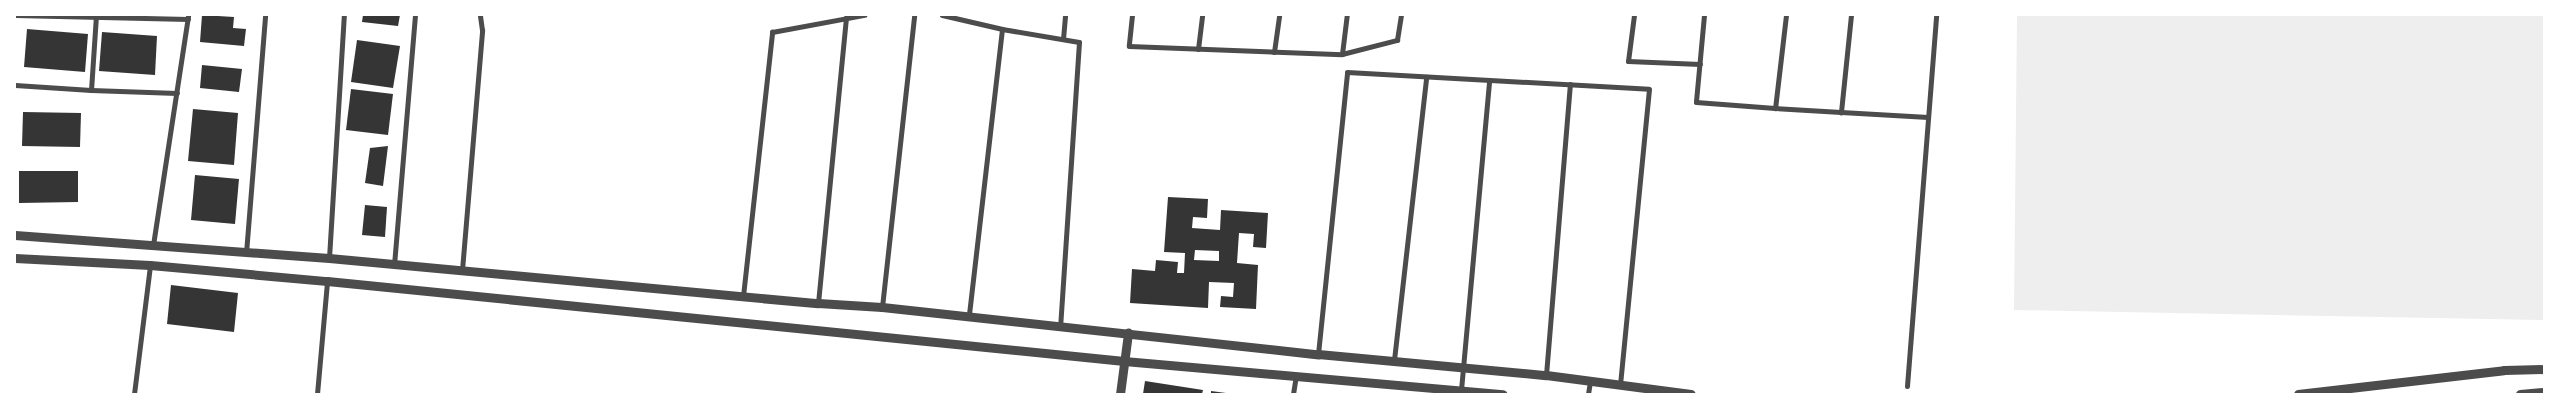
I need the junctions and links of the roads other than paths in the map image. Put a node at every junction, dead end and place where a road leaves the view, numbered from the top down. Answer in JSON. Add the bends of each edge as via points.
{"nodes":[{"id":1,"x":15,"y":15,"type":"edge"},
{"id":2,"x":266,"y":15,"type":"edge"},
{"id":3,"x":344,"y":15,"type":"edge"},
{"id":4,"x":415,"y":15,"type":"edge"},
{"id":5,"x":480,"y":15,"type":"edge"},
{"id":6,"x":864,"y":15,"type":"edge"},
{"id":7,"x":914,"y":15,"type":"edge"},
{"id":8,"x":942,"y":15,"type":"edge"},
{"id":9,"x":1066,"y":15,"type":"edge"},
{"id":10,"x":1132,"y":15,"type":"edge"},
{"id":11,"x":1202,"y":15,"type":"edge"},
{"id":12,"x":1279,"y":15,"type":"edge"},
{"id":13,"x":1347,"y":15,"type":"edge"},
{"id":14,"x":1400,"y":15,"type":"edge"},
{"id":15,"x":1634,"y":15,"type":"edge"},
{"id":16,"x":1704,"y":15,"type":"edge"},
{"id":17,"x":1786,"y":15,"type":"edge"},
{"id":18,"x":1851,"y":15,"type":"edge"},
{"id":19,"x":1936,"y":15,"type":"edge"},
{"id":20,"x":96,"y":16,"type":"edge"},
{"id":21,"x":188,"y":17,"type":"edge"},
{"id":22,"x":846,"y":17,"type":"junction"},
{"id":23,"x":1002,"y":29,"type":"junction"},
{"id":24,"x":1063,"y":39,"type":"junction"},
{"id":25,"x":1198,"y":49,"type":"junction"},
{"id":26,"x":1274,"y":52,"type":"junction"},
{"id":27,"x":1342,"y":54,"type":"junction"},
{"id":28,"x":1700,"y":64,"type":"junction"},
{"id":29,"x":1426,"y":76,"type":"junction"},
{"id":30,"x":1489,"y":80,"type":"junction"},
{"id":31,"x":1570,"y":84,"type":"junction"},
{"id":32,"x":15,"y":85,"type":"edge"},
{"id":33,"x":91,"y":90,"type":"junction"},
{"id":34,"x":177,"y":93,"type":"junction"},
{"id":35,"x":1775,"y":108,"type":"junction"},
{"id":36,"x":1841,"y":112,"type":"junction"},
{"id":37,"x":1928,"y":117,"type":"junction"},
{"id":38,"x":15,"y":236,"type":"edge"},
{"id":39,"x":153,"y":245,"type":"junction"},
{"id":40,"x":246,"y":253,"type":"junction"},
{"id":41,"x":15,"y":258,"type":"edge"},
{"id":42,"x":329,"y":258,"type":"junction"},
{"id":43,"x":150,"y":265,"type":"junction"},
{"id":44,"x":394,"y":265,"type":"junction"},
{"id":45,"x":462,"y":270,"type":"junction"},
{"id":46,"x":327,"y":281,"type":"junction"},
{"id":47,"x":742,"y":296,"type":"junction"},
{"id":48,"x":818,"y":303,"type":"junction"},
{"id":49,"x":882,"y":307,"type":"junction"},
{"id":50,"x":969,"y":316,"type":"junction"},
{"id":51,"x":1060,"y":326,"type":"junction"},
{"id":52,"x":1128,"y":333,"type":"junction"},
{"id":53,"x":1318,"y":354,"type":"junction"},
{"id":54,"x":1394,"y":360,"type":"junction"},
{"id":55,"x":1124,"y":361,"type":"junction"},
{"id":56,"x":1464,"y":366,"type":"junction"},
{"id":57,"x":2544,"y":369,"type":"edge"},
{"id":58,"x":1546,"y":375,"type":"junction"},
{"id":59,"x":1296,"y":376,"type":"junction"},
{"id":60,"x":1590,"y":381,"type":"junction"},
{"id":61,"x":2391,"y":383,"type":"junction"},
{"id":62,"x":1620,"y":386,"type":"junction"},
{"id":63,"x":1907,"y":386,"type":"dead end"},
{"id":64,"x":1461,"y":390,"type":"junction"},
{"id":65,"x":2544,"y":392,"type":"edge"},
{"id":66,"x":134,"y":394,"type":"edge"},
{"id":67,"x":317,"y":394,"type":"edge"},
{"id":68,"x":1120,"y":394,"type":"edge"},
{"id":69,"x":1293,"y":394,"type":"edge"},
{"id":70,"x":1503,"y":394,"type":"edge"},
{"id":71,"x":1588,"y":394,"type":"edge"},
{"id":72,"x":1690,"y":394,"type":"edge"},
{"id":73,"x":2298,"y":394,"type":"edge"},
{"id":74,"x":2392,"y":394,"type":"edge"},
{"id":75,"x":2520,"y":394,"type":"edge"}],
"edges":[{"from":1,"to":20,"type":"street"},
{"from":2,"to":40,"type":"street"},
{"from":3,"to":42,"type":"street"},
{"from":4,"to":44,"type":"street"},
{"from":5,"to":45,"type":"street","via":[[482,30]]},
{"from":6,"to":22,"type":"street"},
{"from":7,"to":49,"type":"street"},
{"from":8,"to":23,"type":"street"},
{"from":9,"to":24,"type":"street"},
{"from":10,"to":25,"type":"street","via":[[1129,46]]},
{"from":11,"to":25,"type":"street"},
{"from":12,"to":26,"type":"street"},
{"from":13,"to":27,"type":"street"},
{"from":14,"to":27,"type":"street","via":[[1397,40]]},
{"from":15,"to":28,"type":"street","via":[[1628,61]]},
{"from":16,"to":28,"type":"street"},
{"from":17,"to":35,"type":"street"},
{"from":18,"to":36,"type":"street"},
{"from":19,"to":37,"type":"street"},
{"from":20,"to":21,"type":"street"},
{"from":20,"to":33,"type":"street"},
{"from":21,"to":34,"type":"street"},
{"from":22,"to":47,"type":"street","via":[[772,32]]},
{"from":22,"to":48,"type":"street"},
{"from":23,"to":24,"type":"street"},
{"from":23,"to":50,"type":"street"},
{"from":24,"to":51,"type":"street","via":[[1079,42]]},
{"from":25,"to":26,"type":"street"},
{"from":26,"to":27,"type":"street"},
{"from":28,"to":35,"type":"street","via":[[1696,102]]},
{"from":29,"to":30,"type":"street"},
{"from":29,"to":53,"type":"street","via":[[1347,72]]},
{"from":29,"to":54,"type":"street"},
{"from":30,"to":31,"type":"street"},
{"from":30,"to":56,"type":"street"},
{"from":31,"to":58,"type":"street"},
{"from":31,"to":62,"type":"street","via":[[1649,89]]},
{"from":32,"to":33,"type":"street"},
{"from":33,"to":34,"type":"street"},
{"from":34,"to":39,"type":"street"},
{"from":35,"to":36,"type":"street"},
{"from":36,"to":37,"type":"street"},
{"from":37,"to":63,"type":"street"},
{"from":38,"to":39,"type":"street"},
{"from":39,"to":40,"type":"street"},
{"from":40,"to":42,"type":"street"},
{"from":41,"to":43,"type":"street"},
{"from":42,"to":44,"type":"street"},
{"from":43,"to":46,"type":"street"},
{"from":43,"to":66,"type":"street"},
{"from":44,"to":45,"type":"street"},
{"from":45,"to":47,"type":"street"},
{"from":46,"to":55,"type":"street"},
{"from":46,"to":67,"type":"street"},
{"from":47,"to":48,"type":"street"},
{"from":48,"to":49,"type":"street"},
{"from":49,"to":50,"type":"street"},
{"from":50,"to":51,"type":"street"},
{"from":51,"to":52,"type":"street"},
{"from":52,"to":53,"type":"street"},
{"from":52,"to":55,"type":"street"},
{"from":53,"to":54,"type":"street"},
{"from":54,"to":56,"type":"street"},
{"from":55,"to":59,"type":"street"},
{"from":55,"to":68,"type":"street"},
{"from":56,"to":58,"type":"street"},
{"from":56,"to":64,"type":"street"},
{"from":57,"to":61,"type":"street","via":[[2504,370]]},
{"from":58,"to":60,"type":"street"},
{"from":59,"to":64,"type":"street"},
{"from":59,"to":69,"type":"street"},
{"from":60,"to":62,"type":"street"},
{"from":60,"to":71,"type":"street"},
{"from":61,"to":73,"type":"street"},
{"from":61,"to":74,"type":"street"},
{"from":62,"to":72,"type":"street"},
{"from":64,"to":70,"type":"street"},
{"from":65,"to":75,"type":"street"}]}
